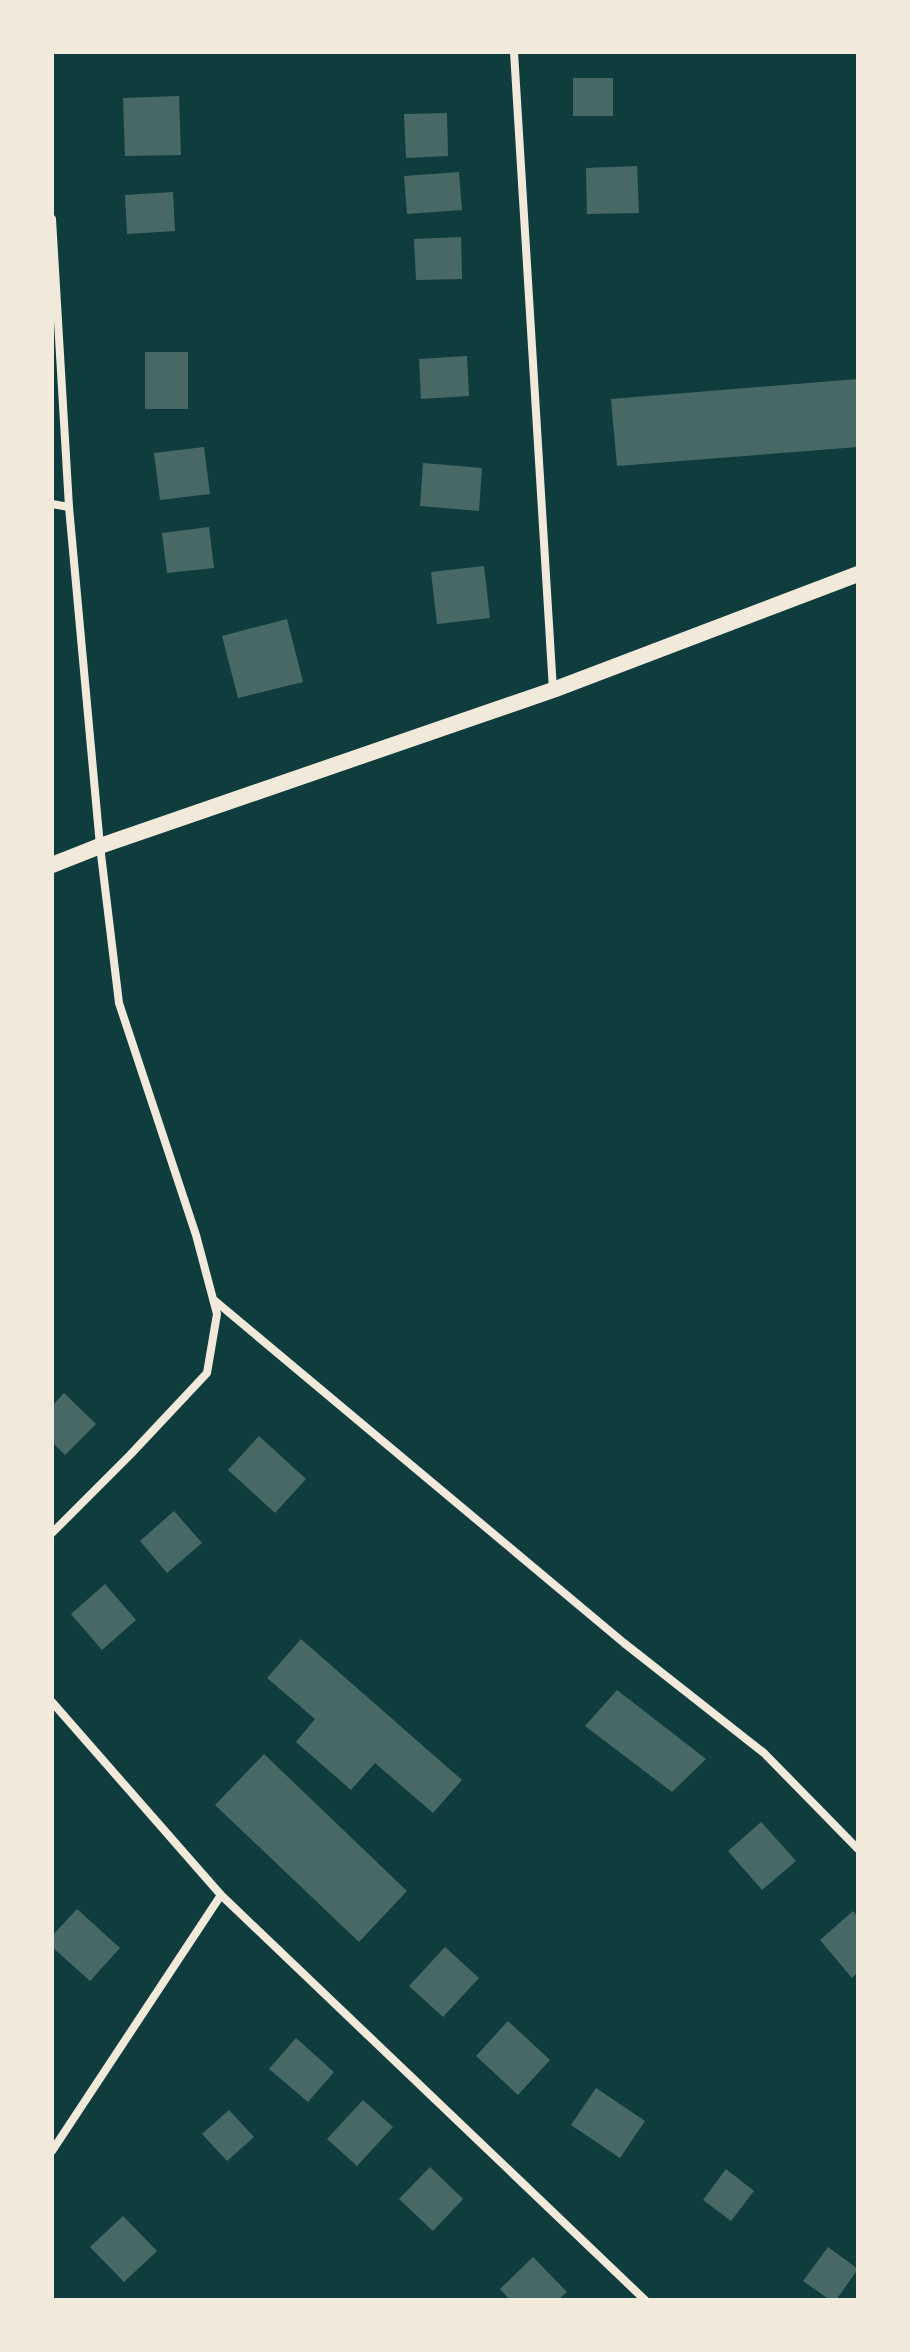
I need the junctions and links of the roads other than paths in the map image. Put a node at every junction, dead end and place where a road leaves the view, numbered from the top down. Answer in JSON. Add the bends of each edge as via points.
{"nodes":[{"id":1,"x":514,"y":52,"type":"edge"},
{"id":2,"x":52,"y":219,"type":"edge"},
{"id":3,"x":52,"y":504,"type":"edge"},
{"id":4,"x":69,"y":507,"type":"junction"},
{"id":5,"x":858,"y":574,"type":"edge"},
{"id":6,"x":553,"y":690,"type":"junction"},
{"id":7,"x":100,"y":846,"type":"junction"},
{"id":8,"x":52,"y":865,"type":"edge"},
{"id":9,"x":213,"y":1299,"type":"junction"},
{"id":10,"x":52,"y":1533,"type":"edge"},
{"id":11,"x":52,"y":1702,"type":"edge"},
{"id":12,"x":858,"y":1849,"type":"edge"},
{"id":13,"x":221,"y":1895,"type":"junction"},
{"id":14,"x":52,"y":2151,"type":"edge"},
{"id":15,"x":645,"y":2300,"type":"edge"}],
"edges":[{"from":1,"to":6,"type":"street"},
{"from":2,"to":4,"type":"street"},
{"from":3,"to":4,"type":"street"},
{"from":4,"to":7,"type":"street"},
{"from":5,"to":6,"type":"main road"},
{"from":6,"to":7,"type":"main road"},
{"from":7,"to":8,"type":"main road"},
{"from":7,"to":9,"type":"street","via":[[119,1003]]},
{"from":9,"to":10,"type":"street","via":[[217,1314],[207,1373]]},
{"from":9,"to":12,"type":"street","via":[[624,1643],[764,1753]]},
{"from":11,"to":13,"type":"street"},
{"from":13,"to":14,"type":"street"},
{"from":13,"to":15,"type":"street"}]}
